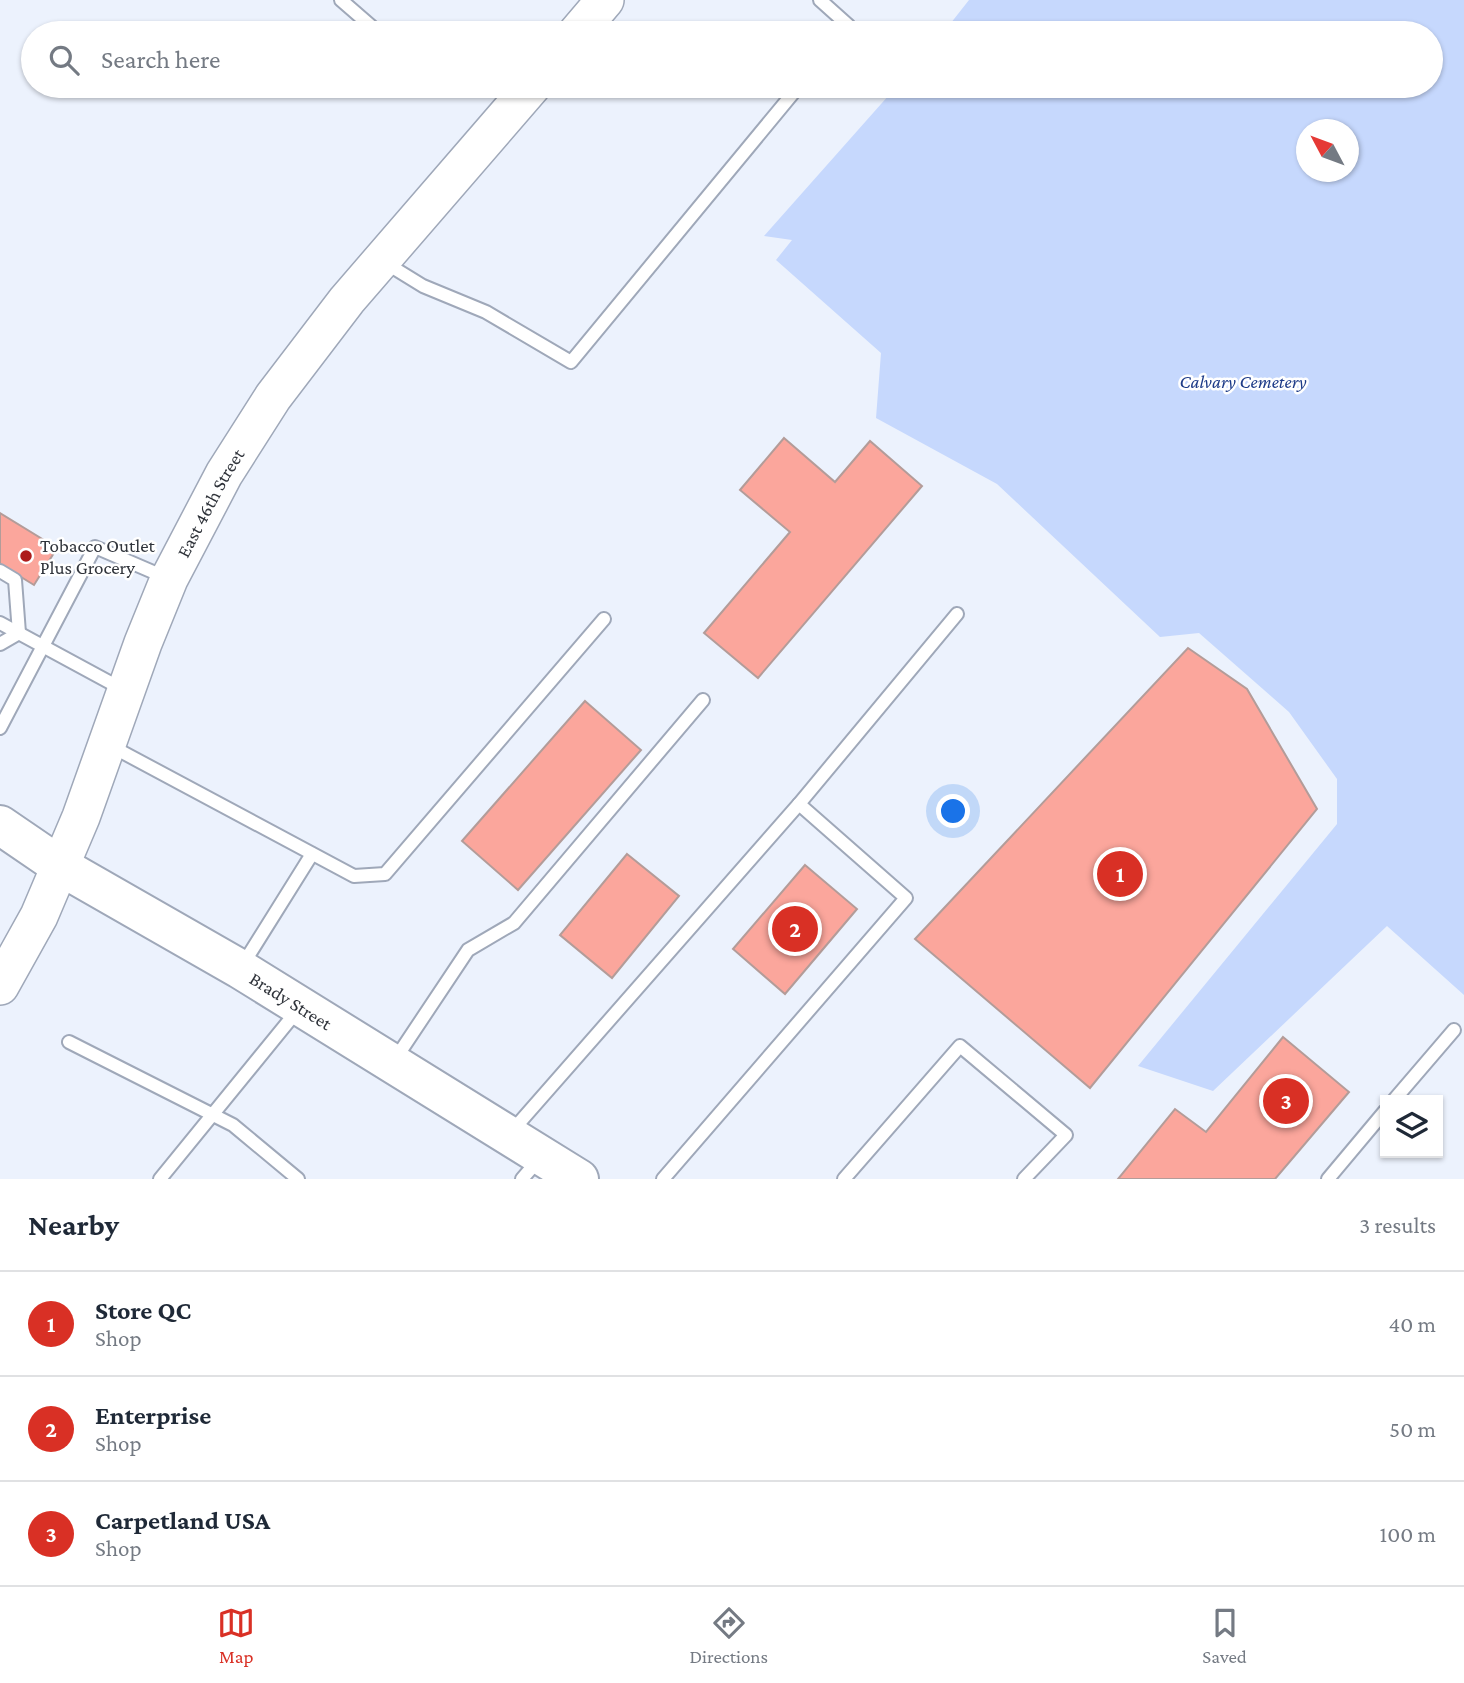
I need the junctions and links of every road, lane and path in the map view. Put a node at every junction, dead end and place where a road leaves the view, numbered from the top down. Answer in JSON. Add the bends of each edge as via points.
{"nodes":[{"id":1,"x":341,"y":0,"type":"edge"},
{"id":2,"x":606,"y":0,"type":"edge"},
{"id":3,"x":820,"y":0,"type":"edge"},
{"id":4,"x":365,"y":21,"type":"edge"},
{"id":5,"x":588,"y":21,"type":"edge"},
{"id":6,"x":843,"y":21,"type":"edge"},
{"id":7,"x":522,"y":98,"type":"edge"},
{"id":8,"x":789,"y":98,"type":"edge"},
{"id":9,"x":382,"y":260,"type":"junction"},
{"id":10,"x":0,"y":571,"type":"edge"},
{"id":11,"x":169,"y":579,"type":"junction"},
{"id":12,"x":957,"y":614,"type":"dead end"},
{"id":13,"x":604,"y":619,"type":"dead end"},
{"id":14,"x":0,"y":623,"type":"edge"},
{"id":15,"x":19,"y":634,"type":"junction"},
{"id":16,"x":0,"y":645,"type":"edge"},
{"id":17,"x":43,"y":647,"type":"junction"},
{"id":18,"x":126,"y":691,"type":"junction"},
{"id":19,"x":703,"y":700,"type":"dead end"},
{"id":20,"x":0,"y":728,"type":"edge"},
{"id":21,"x":106,"y":743,"type":"junction"},
{"id":22,"x":799,"y":804,"type":"junction"},
{"id":23,"x":0,"y":825,"type":"edge"},
{"id":24,"x":312,"y":853,"type":"junction"},
{"id":25,"x":60,"y":866,"type":"junction"},
{"id":26,"x":240,"y":969,"type":"junction"},
{"id":27,"x":0,"y":986,"type":"edge"},
{"id":28,"x":300,"y":1006,"type":"junction"},
{"id":29,"x":1454,"y":1030,"type":"dead end"},
{"id":30,"x":69,"y":1042,"type":"dead end"},
{"id":31,"x":392,"y":1064,"type":"junction"},
{"id":32,"x":1398,"y":1095,"type":"edge"},
{"id":33,"x":211,"y":1116,"type":"junction"},
{"id":34,"x":1380,"y":1117,"type":"edge"},
{"id":35,"x":509,"y":1134,"type":"junction"},
{"id":36,"x":532,"y":1167,"type":"edge"},
{"id":37,"x":160,"y":1179,"type":"edge"},
{"id":38,"x":298,"y":1179,"type":"edge"},
{"id":39,"x":579,"y":1179,"type":"edge"},
{"id":40,"x":663,"y":1179,"type":"edge"},
{"id":41,"x":844,"y":1179,"type":"edge"},
{"id":42,"x":1024,"y":1179,"type":"edge"},
{"id":43,"x":1328,"y":1179,"type":"edge"}],
"edges":[{"from":1,"to":4,"type":"lane"},
{"from":2,"to":5,"type":"street"},
{"from":3,"to":6,"type":"lane"},
{"from":7,"to":9,"type":"street","name":"East 46th Street"},
{"from":8,"to":9,"type":"lane","via":[[571,362],[486,312],[423,286]]},
{"from":9,"to":11,"type":"street","name":"East 46th Street","via":[[274,397],[224,474]]},
{"from":10,"to":15,"type":"lane","via":[[15,580]]},
{"from":11,"to":17,"type":"lane","via":[[95,547]]},
{"from":11,"to":18,"type":"street","name":"East 46th Street"},
{"from":12,"to":22,"type":"lane"},
{"from":13,"to":24,"type":"lane","via":[[384,874],[354,876]]},
{"from":14,"to":15,"type":"lane"},
{"from":15,"to":16,"type":"lane"},
{"from":15,"to":17,"type":"lane"},
{"from":17,"to":18,"type":"lane"},
{"from":17,"to":20,"type":"lane"},
{"from":18,"to":21,"type":"street","name":"East 46th Street"},
{"from":19,"to":31,"type":"lane","via":[[514,923],[468,950]]},
{"from":21,"to":24,"type":"lane"},
{"from":21,"to":25,"type":"street","name":"East 46th Street"},
{"from":22,"to":35,"type":"lane"},
{"from":22,"to":40,"type":"lane","via":[[906,898]]},
{"from":23,"to":25,"type":"highway","name":"Brady Street"},
{"from":24,"to":26,"type":"lane"},
{"from":25,"to":26,"type":"highway","name":"Brady Street"},
{"from":25,"to":27,"type":"street","name":"East 46th Street","via":[[40,916]]},
{"from":26,"to":28,"type":"highway","name":"Brady Street"},
{"from":28,"to":31,"type":"highway","name":"Brady Street"},
{"from":28,"to":33,"type":"lane"},
{"from":29,"to":32,"type":"lane"},
{"from":30,"to":33,"type":"lane"},
{"from":31,"to":35,"type":"highway","name":"Brady Street"},
{"from":33,"to":37,"type":"lane"},
{"from":33,"to":38,"type":"lane","via":[[233,1125]]},
{"from":34,"to":43,"type":"lane"},
{"from":35,"to":36,"type":"highway","name":"Brady Street"},
{"from":36,"to":39,"type":"highway","name":"Brady Street"},
{"from":41,"to":42,"type":"lane","via":[[961,1046],[1066,1135]]}]}
